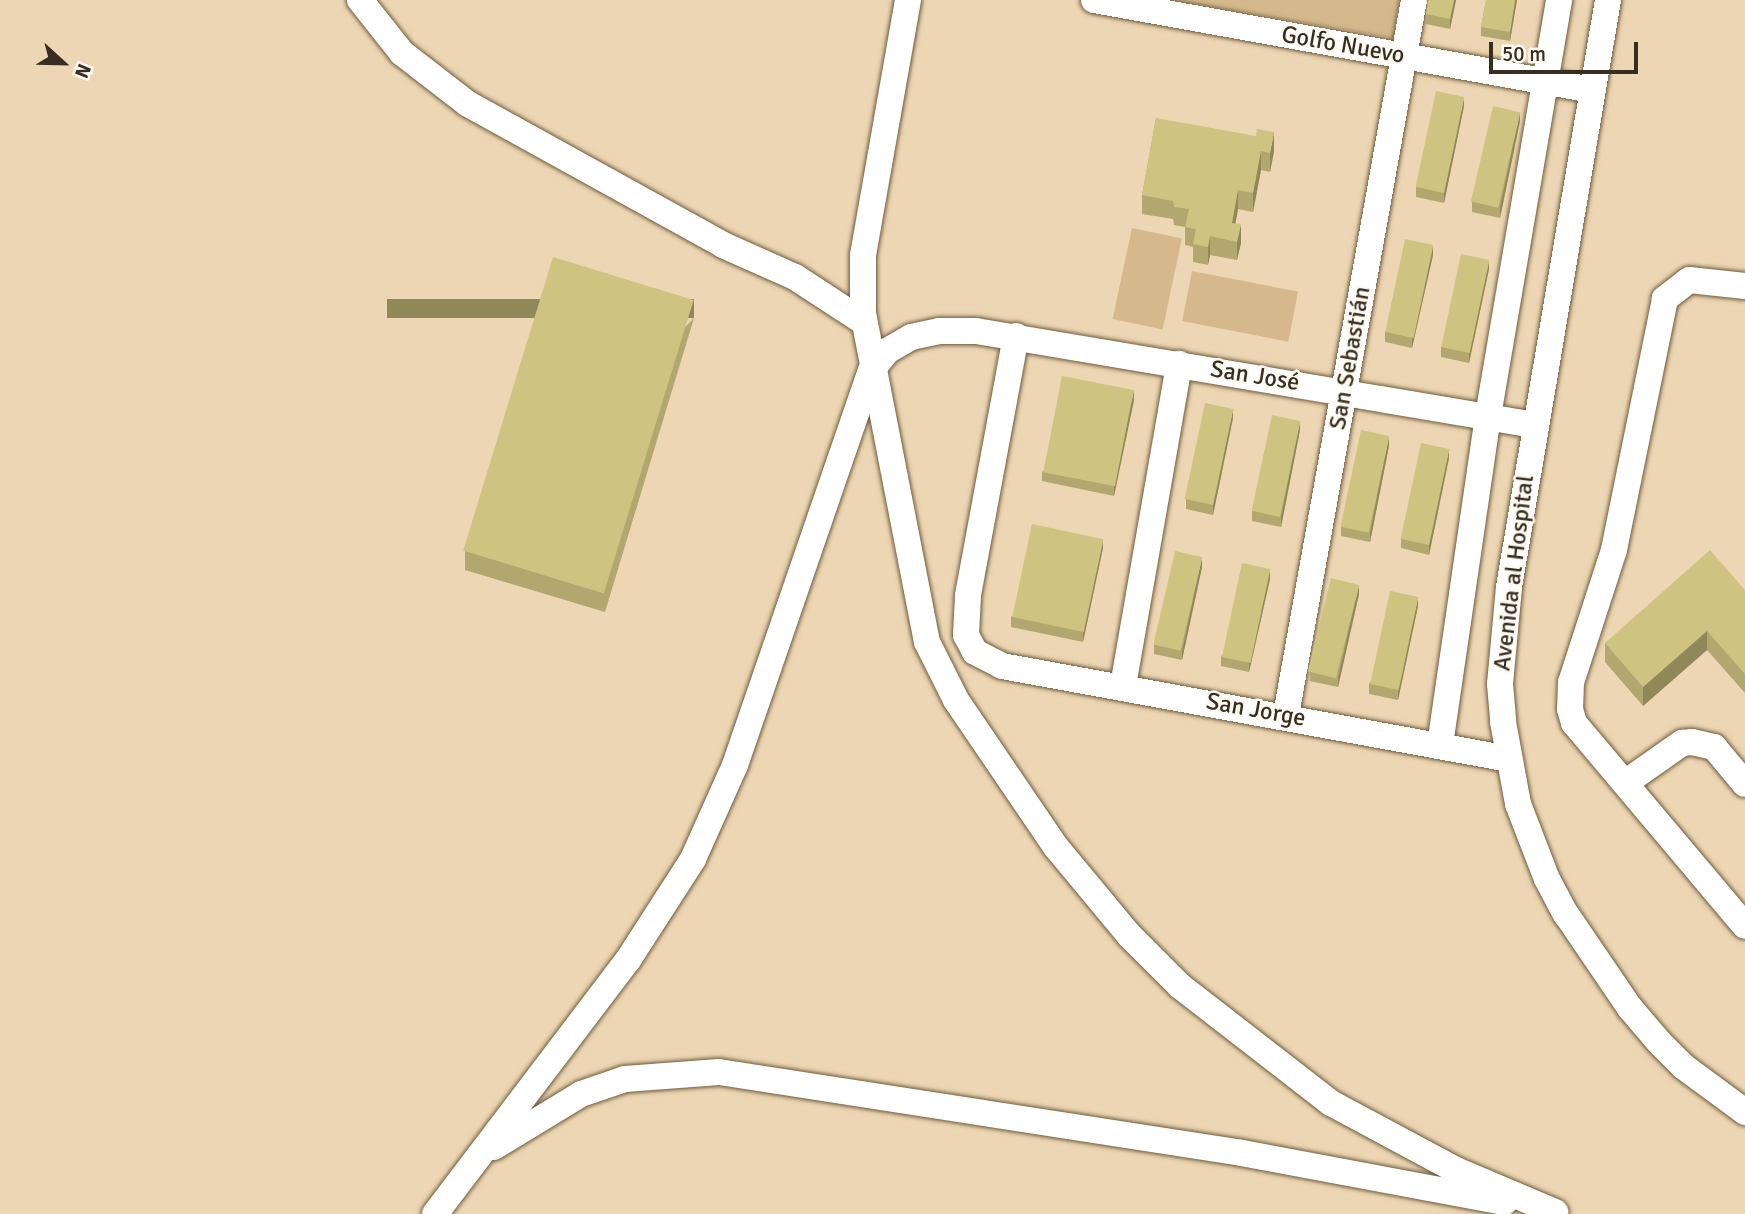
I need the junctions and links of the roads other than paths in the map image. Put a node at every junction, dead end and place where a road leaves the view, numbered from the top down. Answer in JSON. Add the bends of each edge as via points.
{"nodes":[{"id":1,"x":360,"y":0,"type":"edge"},
{"id":2,"x":908,"y":0,"type":"edge"},
{"id":3,"x":1094,"y":0,"type":"edge"},
{"id":4,"x":1414,"y":0,"type":"edge"},
{"id":5,"x":1559,"y":0,"type":"edge"},
{"id":6,"x":1608,"y":0,"type":"edge"},
{"id":7,"x":1405,"y":56,"type":"junction"},
{"id":8,"x":1545,"y":82,"type":"junction"},
{"id":9,"x":1592,"y":90,"type":"junction"},
{"id":10,"x":1745,"y":286,"type":"edge"},
{"id":11,"x":864,"y":322,"type":"junction"},
{"id":12,"x":1016,"y":336,"type":"junction"},
{"id":13,"x":1178,"y":364,"type":"junction"},
{"id":14,"x":871,"y":371,"type":"junction"},
{"id":15,"x":1344,"y":391,"type":"junction"},
{"id":16,"x":1488,"y":416,"type":"junction"},
{"id":17,"x":1535,"y":425,"type":"junction"},
{"id":18,"x":1123,"y":686,"type":"junction"},
{"id":19,"x":1286,"y":715,"type":"junction"},
{"id":20,"x":1440,"y":745,"type":"junction"},
{"id":21,"x":1508,"y":759,"type":"junction"},
{"id":22,"x":1625,"y":783,"type":"junction"},
{"id":23,"x":1745,"y":784,"type":"edge"},
{"id":24,"x":1745,"y":926,"type":"edge"},
{"id":25,"x":1745,"y":1112,"type":"edge"},
{"id":26,"x":472,"y":1163,"type":"junction"},
{"id":27,"x":1562,"y":1213,"type":"edge"},
{"id":28,"x":435,"y":1214,"type":"edge"}],
"edges":[{"from":1,"to":11,"type":"street","via":[[402,53],[468,104],[723,245],[795,277]]},
{"from":2,"to":11,"type":"street","via":[[863,256]]},
{"from":3,"to":7,"type":"street","name":"Golfo Nuevo"},
{"from":4,"to":7,"type":"street","name":"San Sebastián"},
{"from":5,"to":8,"type":"street"},
{"from":6,"to":9,"type":"street","name":"Avenida al Hospital"},
{"from":7,"to":8,"type":"street","name":"Golfo Nuevo"},
{"from":7,"to":15,"type":"street","name":"San Sebastián"},
{"from":8,"to":9,"type":"street","name":"Golfo Nuevo"},
{"from":8,"to":16,"type":"street"},
{"from":9,"to":17,"type":"street","name":"Avenida al Hospital"},
{"from":10,"to":22,"type":"street","via":[[1689,280],[1665,299],[1614,550],[1571,682],[1574,723]]},
{"from":11,"to":14,"type":"street"},
{"from":12,"to":13,"type":"street","name":"San José"},
{"from":12,"to":14,"type":"street","name":"San José","via":[[939,331],[911,337],[887,351]]},
{"from":12,"to":18,"type":"street","name":"San Jorge","via":[[966,635],[975,652],[1002,666]]},
{"from":13,"to":15,"type":"street","name":"San José"},
{"from":13,"to":18,"type":"street"},
{"from":14,"to":26,"type":"street","via":[[735,765],[693,859],[628,960]]},
{"from":14,"to":27,"type":"street","via":[[928,642],[956,700],[1056,847],[1129,935],[1180,986],[1255,1048],[1332,1103],[1394,1138]]},
{"from":15,"to":16,"type":"street","name":"San José"},
{"from":15,"to":19,"type":"street","name":"San Sebastián"},
{"from":16,"to":17,"type":"street","name":"San José"},
{"from":16,"to":20,"type":"street"},
{"from":17,"to":21,"type":"street","name":"Avenida al Hospital","via":[[1502,642],[1500,684]]},
{"from":18,"to":19,"type":"street","name":"San Jorge"},
{"from":19,"to":20,"type":"street","name":"San Jorge"},
{"from":20,"to":21,"type":"street","name":"San Jorge"},
{"from":21,"to":25,"type":"street","name":"Avenida al Hospital","via":[[1518,804],[1547,879],[1598,964],[1630,1008],[1684,1067]]},
{"from":22,"to":23,"type":"street","via":[[1682,743],[1692,742],[1714,747]]},
{"from":22,"to":24,"type":"street"},
{"from":26,"to":27,"type":"street","via":[[581,1094],[625,1079],[719,1072],[1242,1153]]},
{"from":26,"to":28,"type":"street"}]}
